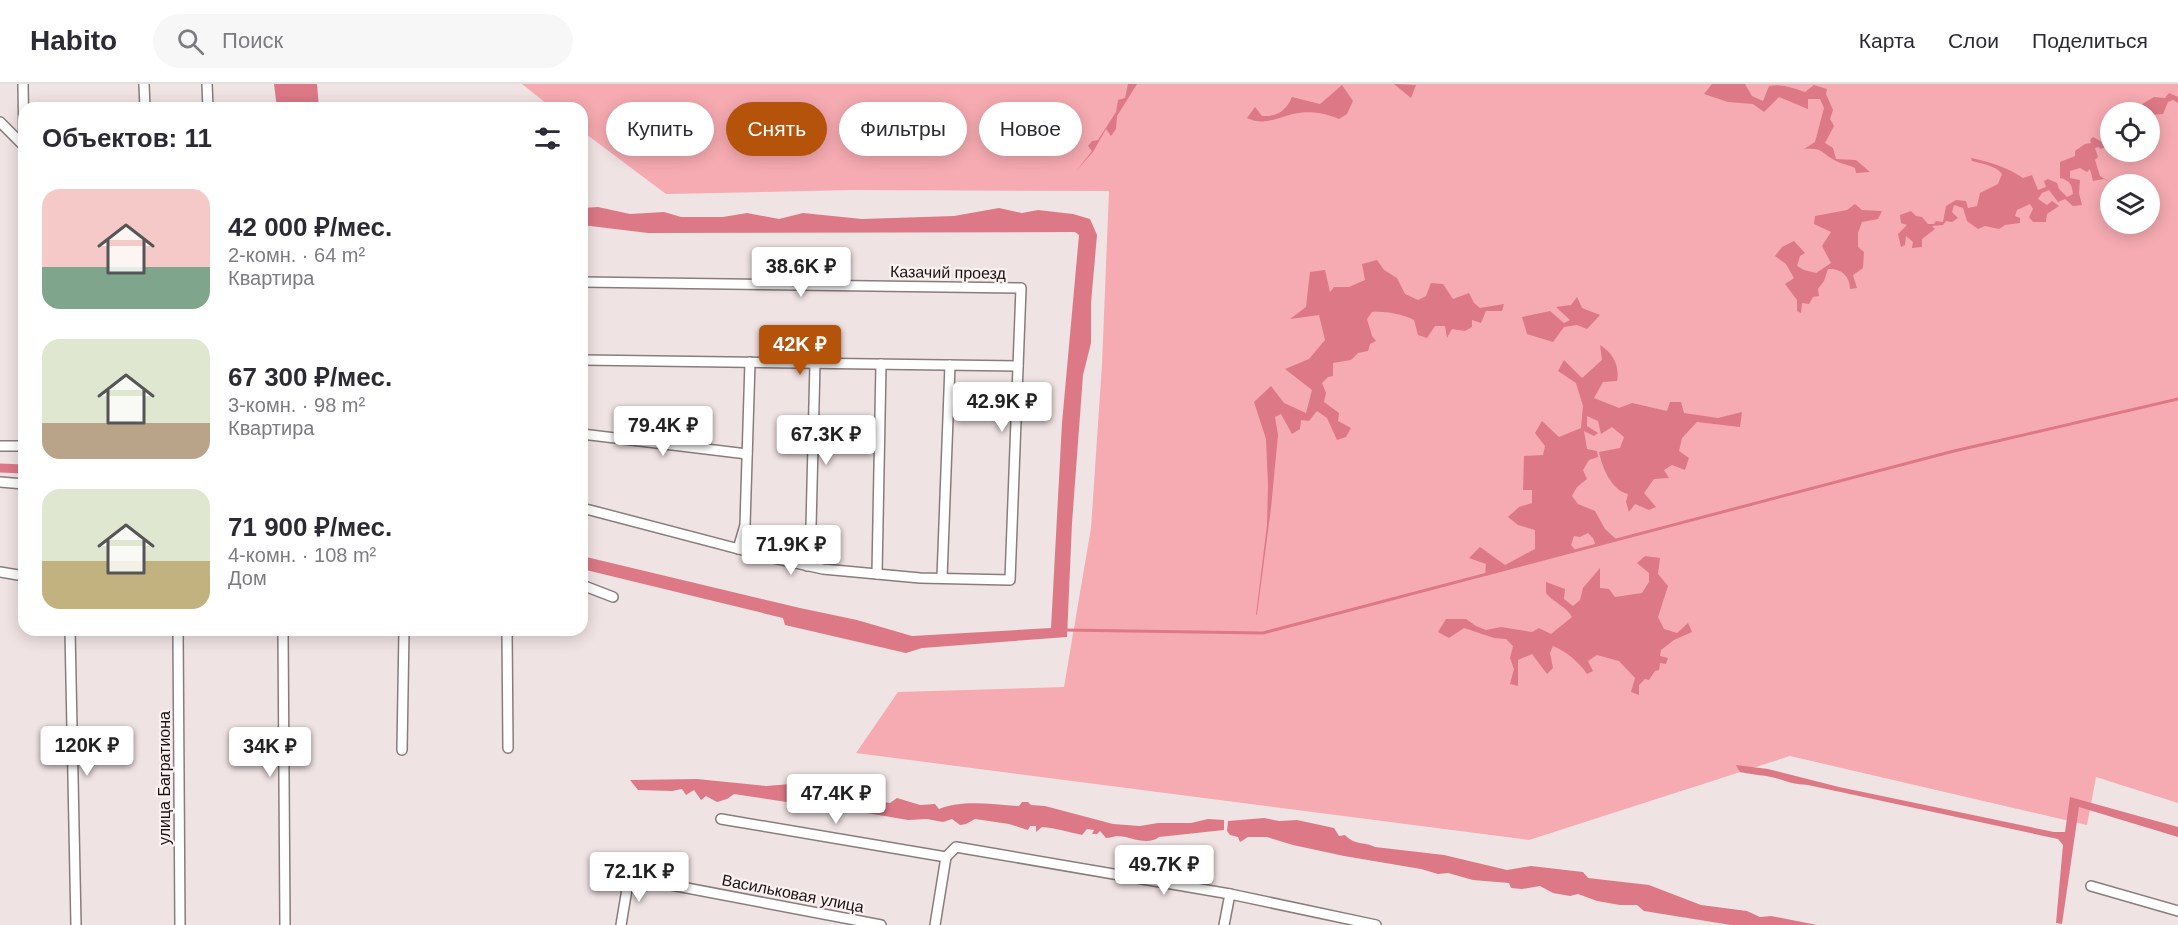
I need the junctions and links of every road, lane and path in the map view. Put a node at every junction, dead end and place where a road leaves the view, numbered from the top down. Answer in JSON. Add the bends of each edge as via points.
{"nodes":[{"id":1,"x":23,"y":84,"type":"edge"},
{"id":2,"x":144,"y":84,"type":"edge"},
{"id":3,"x":207,"y":84,"type":"edge"},
{"id":4,"x":23,"y":102,"type":"edge"},
{"id":5,"x":144,"y":102,"type":"edge"},
{"id":6,"x":208,"y":102,"type":"edge"},
{"id":7,"x":0,"y":122,"type":"edge"},
{"id":8,"x":18,"y":142,"type":"edge"},
{"id":9,"x":588,"y":282,"type":"edge"},
{"id":10,"x":588,"y":360,"type":"edge"},
{"id":11,"x":750,"y":362,"type":"junction"},
{"id":12,"x":815,"y":363,"type":"junction"},
{"id":13,"x":881,"y":364,"type":"junction"},
{"id":14,"x":950,"y":365,"type":"junction"},
{"id":15,"x":1018,"y":366,"type":"junction"},
{"id":16,"x":588,"y":435,"type":"edge"},
{"id":17,"x":0,"y":446,"type":"edge"},
{"id":18,"x":18,"y":446,"type":"edge"},
{"id":19,"x":747,"y":454,"type":"junction"},
{"id":20,"x":0,"y":482,"type":"edge"},
{"id":21,"x":18,"y":484,"type":"edge"},
{"id":22,"x":588,"y":510,"type":"edge"},
{"id":23,"x":738,"y":549,"type":"junction"},
{"id":24,"x":807,"y":566,"type":"junction"},
{"id":25,"x":0,"y":572,"type":"edge"},
{"id":26,"x":877,"y":574,"type":"junction"},
{"id":27,"x":18,"y":575,"type":"edge"},
{"id":28,"x":942,"y":578,"type":"junction"},
{"id":29,"x":588,"y":587,"type":"edge"},
{"id":30,"x":613,"y":597,"type":"dead end"},
{"id":31,"x":70,"y":636,"type":"edge"},
{"id":32,"x":178,"y":636,"type":"edge"},
{"id":33,"x":283,"y":636,"type":"edge"},
{"id":34,"x":404,"y":636,"type":"edge"},
{"id":35,"x":507,"y":636,"type":"edge"},
{"id":36,"x":508,"y":748,"type":"dead end"},
{"id":37,"x":402,"y":750,"type":"dead end"},
{"id":38,"x":721,"y":819,"type":"dead end"},
{"id":39,"x":946,"y":857,"type":"junction"},
{"id":40,"x":2091,"y":886,"type":"dead end"},
{"id":41,"x":1230,"y":894,"type":"junction"},
{"id":42,"x":2178,"y":911,"type":"edge"},
{"id":43,"x":76,"y":925,"type":"edge"},
{"id":44,"x":180,"y":925,"type":"edge"},
{"id":45,"x":285,"y":925,"type":"edge"},
{"id":46,"x":621,"y":925,"type":"edge"},
{"id":47,"x":881,"y":925,"type":"edge"},
{"id":48,"x":935,"y":925,"type":"edge"},
{"id":49,"x":1224,"y":925,"type":"edge"},
{"id":50,"x":1376,"y":925,"type":"edge"}],
"edges":[{"from":1,"to":4,"type":"street"},
{"from":2,"to":5,"type":"street"},
{"from":3,"to":6,"type":"street"},
{"from":7,"to":8,"type":"street"},
{"from":9,"to":15,"type":"street","name":"Казачий проезд","via":[[1021,288]]},
{"from":10,"to":11,"type":"street"},
{"from":11,"to":12,"type":"street"},
{"from":11,"to":19,"type":"street"},
{"from":12,"to":13,"type":"street"},
{"from":12,"to":24,"type":"street"},
{"from":13,"to":14,"type":"street"},
{"from":13,"to":26,"type":"street"},
{"from":14,"to":15,"type":"street"},
{"from":14,"to":28,"type":"street"},
{"from":15,"to":28,"type":"street","name":"Казачий проезд","via":[[1010,580]]},
{"from":16,"to":19,"type":"street"},
{"from":17,"to":18,"type":"street"},
{"from":19,"to":23,"type":"street","via":[[744,525]]},
{"from":20,"to":21,"type":"street"},
{"from":22,"to":23,"type":"street"},
{"from":23,"to":24,"type":"street"},
{"from":24,"to":26,"type":"street"},
{"from":25,"to":27,"type":"street"},
{"from":26,"to":28,"type":"street"},
{"from":29,"to":30,"type":"street"},
{"from":31,"to":43,"type":"street"},
{"from":32,"to":44,"type":"street","name":"улица Багратиона"},
{"from":33,"to":45,"type":"street"},
{"from":34,"to":37,"type":"street"},
{"from":35,"to":36,"type":"street"},
{"from":38,"to":39,"type":"street"},
{"from":39,"to":41,"type":"street","via":[[956,847]]},
{"from":39,"to":48,"type":"street"},
{"from":40,"to":42,"type":"street"},
{"from":41,"to":49,"type":"street"},
{"from":41,"to":50,"type":"street"},
{"from":46,"to":47,"type":"street","name":"Васильковая улица","via":[[629,877]]}]}
